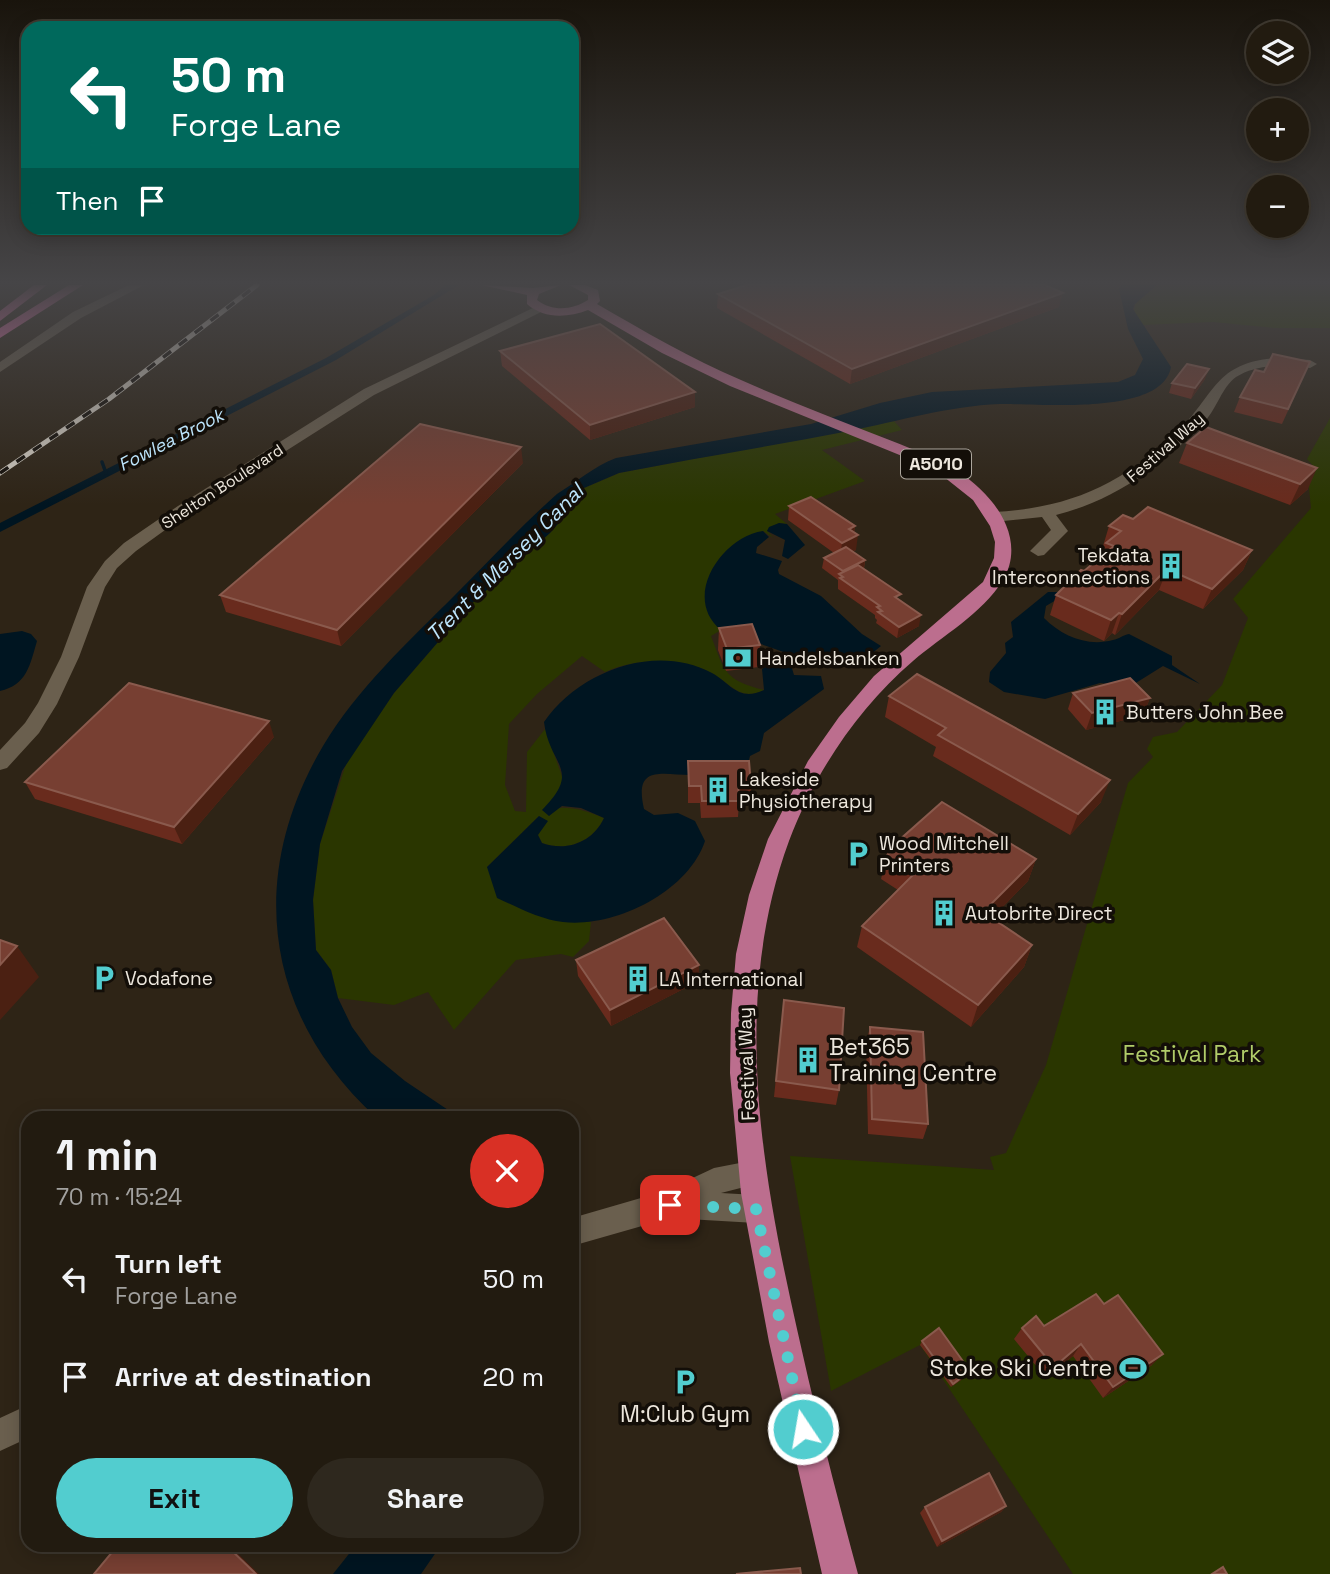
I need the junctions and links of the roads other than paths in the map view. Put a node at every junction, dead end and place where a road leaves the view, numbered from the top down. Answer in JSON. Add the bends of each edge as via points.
{"nodes":[{"id":1,"x":439,"y":358,"type":"edge"},
{"id":2,"x":685,"y":358,"type":"edge"},
{"id":3,"x":1310,"y":365,"type":"edge"},
{"id":4,"x":1046,"y":512,"type":"junction"},
{"id":5,"x":994,"y":517,"type":"junction"},
{"id":6,"x":1038,"y":551,"type":"dead end"},
{"id":7,"x":0,"y":763,"type":"edge"},
{"id":8,"x":750,"y":1174,"type":"junction"},
{"id":9,"x":670,"y":1205,"type":"junction"},
{"id":10,"x":756,"y":1209,"type":"junction"},
{"id":11,"x":579,"y":1230,"type":"edge"},
{"id":12,"x":21,"y":1425,"type":"edge"},
{"id":13,"x":0,"y":1436,"type":"edge"},
{"id":14,"x":840,"y":1574,"type":"edge"}],
"edges":[{"from":1,"to":7,"type":"street","name":"Shelton Boulevard","via":[[369,392],[130,547],[96,587],[70,657],[42,712]]},
{"from":2,"to":5,"type":"main road","number":"A5010","via":[[954,474],[969,484]]},
{"from":3,"to":4,"type":"street","name":"Festival Way","via":[[1268,362],[1228,376],[1207,411],[1116,489]]},
{"from":4,"to":5,"type":"street","name":"Festival Way"},
{"from":4,"to":6,"type":"street","via":[[1060,531]]},
{"from":5,"to":8,"type":"main road","name":"Festival Way","number":"A5010","via":[[1002,549],[998,575],[872,691],[824,752],[777,843],[746,961]]},
{"from":8,"to":9,"type":"street","via":[[714,1181]]},
{"from":8,"to":10,"type":"main road","name":"Festival Way","number":"A5010"},
{"from":9,"to":10,"type":"street"},
{"from":9,"to":11,"type":"street"},
{"from":10,"to":14,"type":"main road","name":"Festival Way","number":"A5010","via":[[803,1429]]},
{"from":12,"to":13,"type":"street"}]}
